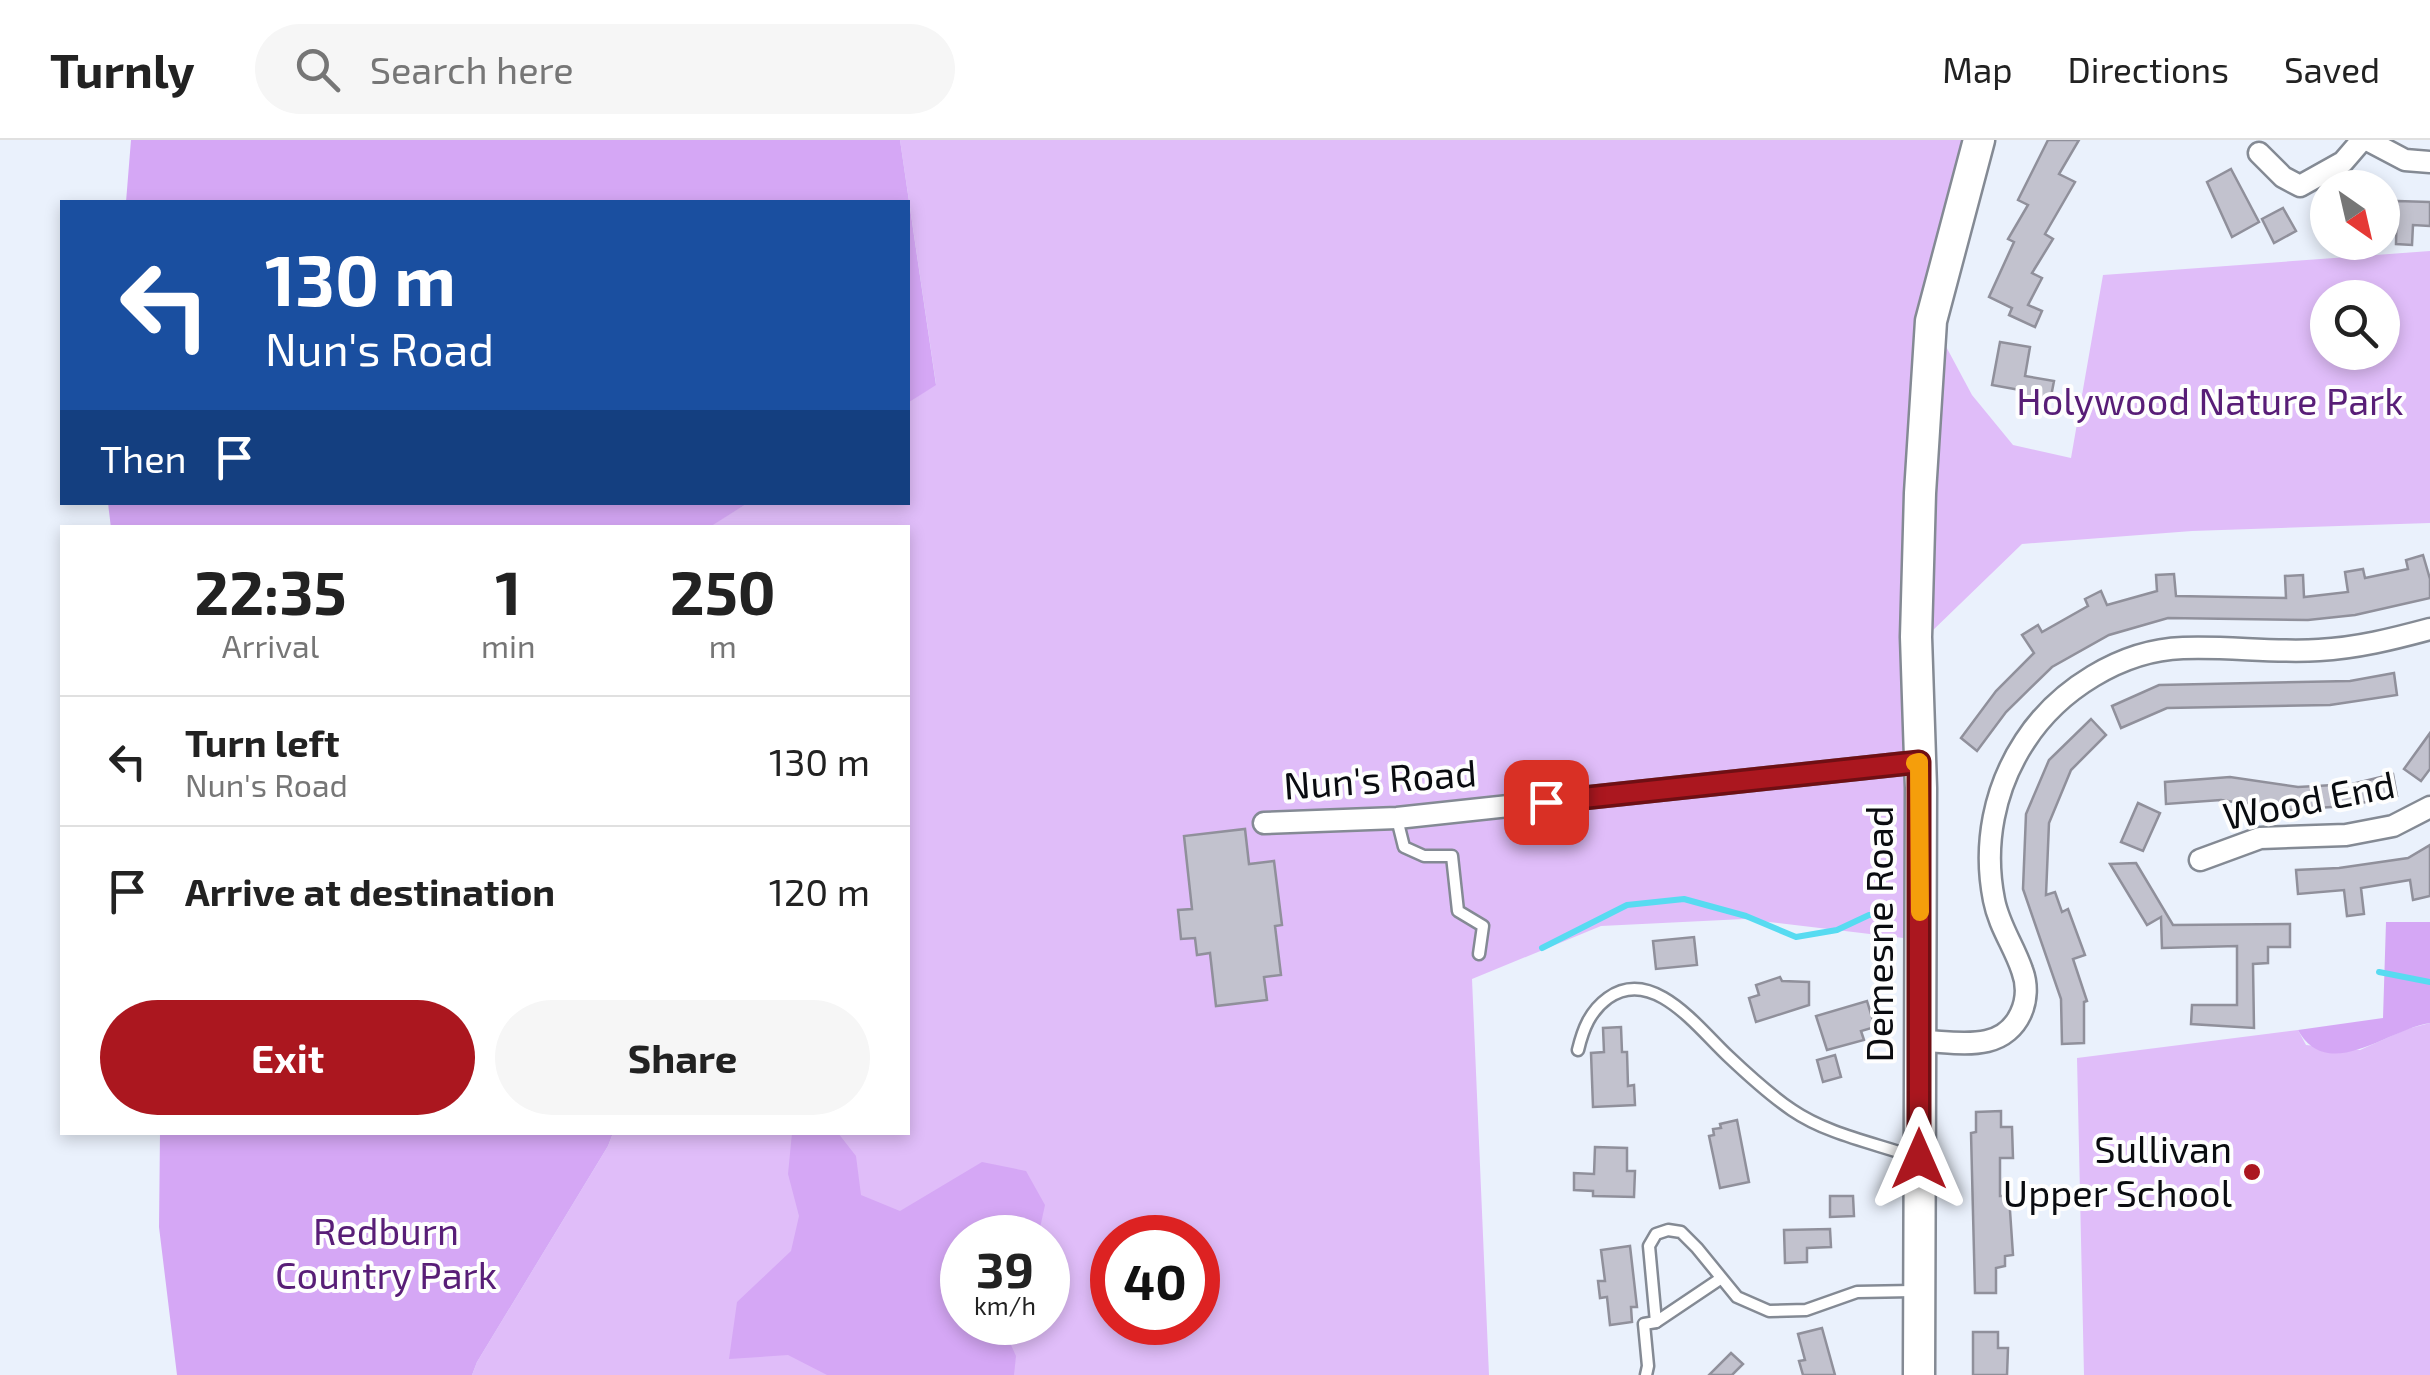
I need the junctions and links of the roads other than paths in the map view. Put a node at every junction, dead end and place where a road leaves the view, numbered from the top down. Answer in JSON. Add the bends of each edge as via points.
{"nodes":[{"id":1,"x":1979,"y":140,"type":"edge"},
{"id":2,"x":2364,"y":140,"type":"edge"},
{"id":3,"x":2259,"y":153,"type":"dead end"},
{"id":4,"x":2430,"y":162,"type":"edge"},
{"id":5,"x":2430,"y":629,"type":"edge"},
{"id":6,"x":1919,"y":762,"type":"junction"},
{"id":7,"x":2430,"y":807,"type":"edge"},
{"id":8,"x":1397,"y":818,"type":"junction"},
{"id":9,"x":1264,"y":823,"type":"dead end"},
{"id":10,"x":2200,"y":860,"type":"dead end"},
{"id":11,"x":1478,"y":954,"type":"dead end"},
{"id":12,"x":1918,"y":1041,"type":"junction"},
{"id":13,"x":1578,"y":1050,"type":"dead end"},
{"id":14,"x":1919,"y":1159,"type":"junction"},
{"id":15,"x":1720,"y":1279,"type":"junction"},
{"id":16,"x":1920,"y":1291,"type":"junction"},
{"id":17,"x":1656,"y":1322,"type":"junction"},
{"id":18,"x":1646,"y":1375,"type":"edge"},
{"id":19,"x":1919,"y":1375,"type":"edge"}],
"edges":[{"from":1,"to":6,"type":"street","name":"Demesne Road","via":[[1931,321],[1916,637]]},
{"from":2,"to":3,"type":"street","via":[[2343,162],[2300,186]]},
{"from":2,"to":4,"type":"street","via":[[2405,160]]},
{"from":5,"to":12,"type":"street","via":[[2324,650],[2160,650],[2075,688],[2015,758],[1991,835],[1995,904],[2022,967],[2024,1007],[1994,1039]]},
{"from":6,"to":8,"type":"street","name":"Nun's Road"},
{"from":6,"to":12,"type":"street","name":"Demesne Road"},
{"from":7,"to":10,"type":"street","name":"Wood End","via":[[2393,826],[2260,838]]},
{"from":8,"to":9,"type":"street","name":"Nun's Road"},
{"from":8,"to":11,"type":"lane","via":[[1404,847],[1424,856],[1452,856],[1458,911],[1483,926]]},
{"from":12,"to":14,"type":"street","name":"Demesne Road"},
{"from":13,"to":14,"type":"lane","via":[[1604,1000],[1620,991],[1650,991],[1792,1110]]},
{"from":14,"to":16,"type":"street","name":"Demesne Road"},
{"from":15,"to":16,"type":"lane","via":[[1746,1303],[1782,1312],[1857,1292]]},
{"from":15,"to":17,"type":"lane"},
{"from":15,"to":17,"type":"lane","via":[[1681,1232],[1656,1234],[1648,1252]]},
{"from":16,"to":19,"type":"street","name":"Demesne Road"},
{"from":17,"to":18,"type":"lane","via":[[1644,1324]]}]}
